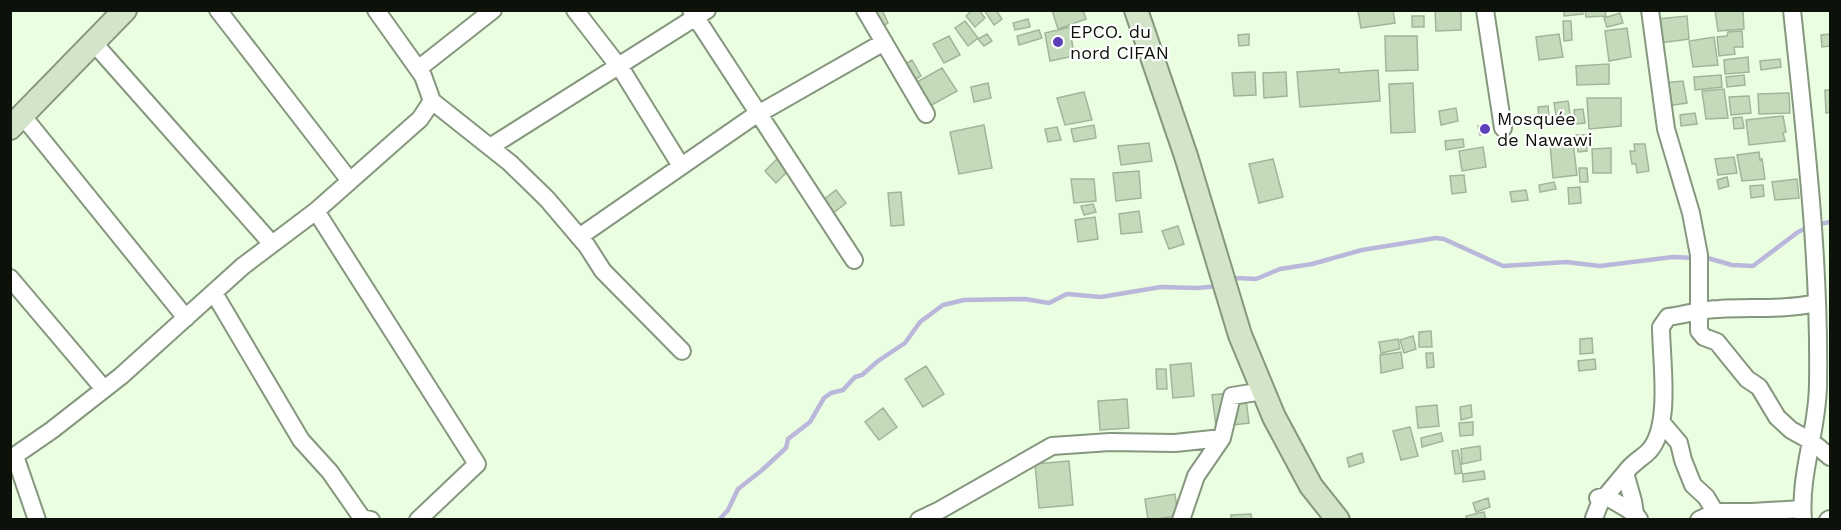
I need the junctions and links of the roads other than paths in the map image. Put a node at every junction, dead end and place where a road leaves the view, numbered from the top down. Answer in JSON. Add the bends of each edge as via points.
{"nodes":[{"id":1,"x":125,"y":10,"type":"edge"},
{"id":2,"x":218,"y":10,"type":"edge"},
{"id":3,"x":376,"y":10,"type":"edge"},
{"id":4,"x":493,"y":10,"type":"edge"},
{"id":5,"x":575,"y":10,"type":"edge"},
{"id":6,"x":865,"y":10,"type":"edge"},
{"id":7,"x":1136,"y":10,"type":"edge"},
{"id":8,"x":1485,"y":10,"type":"edge"},
{"id":9,"x":1650,"y":10,"type":"edge"},
{"id":10,"x":1792,"y":10,"type":"edge"},
{"id":11,"x":698,"y":13,"type":"edge"},
{"id":12,"x":93,"y":42,"type":"junction"},
{"id":13,"x":884,"y":42,"type":"junction"},
{"id":14,"x":618,"y":66,"type":"junction"},
{"id":15,"x":418,"y":69,"type":"junction"},
{"id":16,"x":432,"y":101,"type":"junction"},
{"id":17,"x":758,"y":114,"type":"junction"},
{"id":18,"x":926,"y":114,"type":"dead end"},
{"id":19,"x":16,"y":122,"type":"edge"},
{"id":20,"x":1503,"y":128,"type":"dead end"},
{"id":21,"x":490,"y":147,"type":"junction"},
{"id":22,"x":681,"y":166,"type":"junction"},
{"id":23,"x":350,"y":181,"type":"junction"},
{"id":24,"x":316,"y":211,"type":"junction"},
{"id":25,"x":579,"y":237,"type":"junction"},
{"id":26,"x":272,"y":244,"type":"junction"},
{"id":27,"x":854,"y":260,"type":"dead end"},
{"id":28,"x":10,"y":278,"type":"edge"},
{"id":29,"x":214,"y":293,"type":"junction"},
{"id":30,"x":1817,"y":303,"type":"junction"},
{"id":31,"x":1698,"y":312,"type":"junction"},
{"id":32,"x":186,"y":318,"type":"junction"},
{"id":33,"x":682,"y":351,"type":"dead end"},
{"id":34,"x":104,"y":389,"type":"junction"},
{"id":35,"x":1263,"y":391,"type":"junction"},
{"id":36,"x":1662,"y":423,"type":"junction"},
{"id":37,"x":1222,"y":438,"type":"junction"},
{"id":38,"x":1811,"y":441,"type":"junction"},
{"id":39,"x":13,"y":457,"type":"edge"},
{"id":40,"x":1830,"y":457,"type":"edge"},
{"id":41,"x":1625,"y":473,"type":"junction"},
{"id":42,"x":1602,"y":497,"type":"junction"},
{"id":43,"x":1802,"y":514,"type":"edge"},
{"id":44,"x":1718,"y":516,"type":"edge"},
{"id":45,"x":1636,"y":517,"type":"edge"},
{"id":46,"x":1594,"y":518,"type":"edge"},
{"id":47,"x":37,"y":519,"type":"edge"},
{"id":48,"x":371,"y":519,"type":"edge"},
{"id":49,"x":418,"y":519,"type":"edge"},
{"id":50,"x":919,"y":519,"type":"edge"},
{"id":51,"x":1181,"y":519,"type":"edge"},
{"id":52,"x":1338,"y":519,"type":"edge"},
{"id":53,"x":1699,"y":519,"type":"edge"}],
"edges":[{"from":1,"to":12,"type":"street"},
{"from":2,"to":23,"type":"street"},
{"from":3,"to":15,"type":"street"},
{"from":4,"to":15,"type":"street"},
{"from":5,"to":14,"type":"street"},
{"from":6,"to":13,"type":"street"},
{"from":7,"to":35,"type":"street","via":[[1186,156],[1240,335]]},
{"from":8,"to":20,"type":"street"},
{"from":9,"to":31,"type":"street","via":[[1666,129],[1691,213],[1699,260]]},
{"from":10,"to":30,"type":"street"},
{"from":11,"to":14,"type":"street"},
{"from":11,"to":17,"type":"street"},
{"from":12,"to":19,"type":"street"},
{"from":12,"to":26,"type":"street"},
{"from":13,"to":17,"type":"street"},
{"from":13,"to":18,"type":"street"},
{"from":14,"to":21,"type":"street"},
{"from":14,"to":22,"type":"street"},
{"from":15,"to":16,"type":"street"},
{"from":16,"to":21,"type":"street"},
{"from":16,"to":23,"type":"street","via":[[420,119]]},
{"from":17,"to":22,"type":"street"},
{"from":17,"to":27,"type":"street"},
{"from":19,"to":32,"type":"street"},
{"from":21,"to":25,"type":"street","via":[[547,199]]},
{"from":22,"to":25,"type":"street"},
{"from":23,"to":24,"type":"street"},
{"from":24,"to":26,"type":"street"},
{"from":24,"to":49,"type":"street","via":[[477,464]]},
{"from":25,"to":33,"type":"street","via":[[603,271]]},
{"from":26,"to":29,"type":"street"},
{"from":28,"to":34,"type":"street"},
{"from":29,"to":32,"type":"street"},
{"from":29,"to":48,"type":"street","via":[[301,440],[330,472],[362,518]]},
{"from":30,"to":31,"type":"street"},
{"from":30,"to":38,"type":"street","via":[[1818,387]]},
{"from":31,"to":36,"type":"street","via":[[1668,317],[1661,327]]},
{"from":31,"to":38,"type":"street","via":[[1699,331],[1704,337],[1717,342],[1728,353],[1747,379],[1759,387],[1777,417]]},
{"from":32,"to":34,"type":"street"},
{"from":34,"to":39,"type":"street"},
{"from":35,"to":37,"type":"street","via":[[1232,396]]},
{"from":35,"to":52,"type":"street","via":[[1311,486]]},
{"from":36,"to":41,"type":"street","via":[[1649,451],[1632,462]]},
{"from":36,"to":44,"type":"street","via":[[1679,443],[1693,485]]},
{"from":37,"to":50,"type":"street","via":[[1052,446]]},
{"from":37,"to":51,"type":"street","via":[[1196,476]]},
{"from":38,"to":40,"type":"street"},
{"from":38,"to":43,"type":"street"},
{"from":39,"to":47,"type":"street"},
{"from":41,"to":42,"type":"street"},
{"from":41,"to":45,"type":"street"},
{"from":42,"to":45,"type":"street"},
{"from":42,"to":46,"type":"street"},
{"from":43,"to":44,"type":"street","via":[[1752,512]]},
{"from":44,"to":53,"type":"street"}]}
